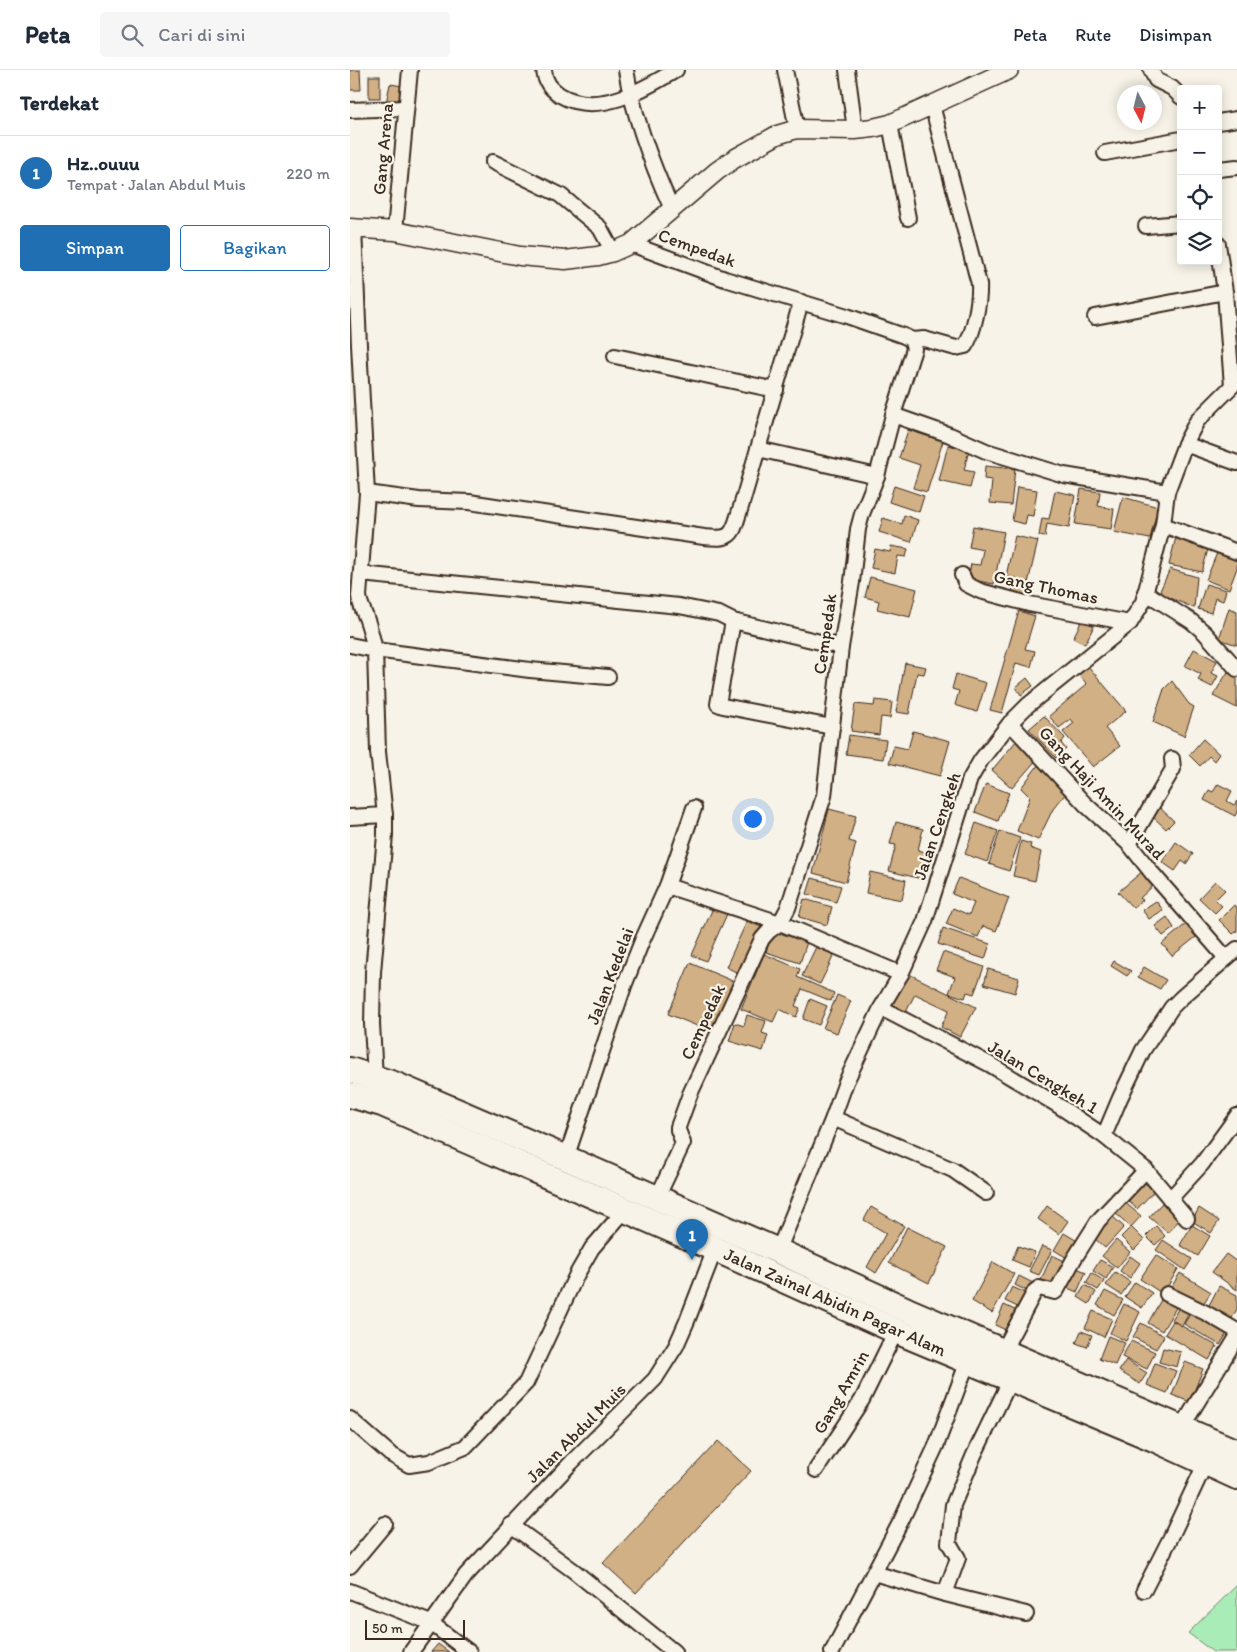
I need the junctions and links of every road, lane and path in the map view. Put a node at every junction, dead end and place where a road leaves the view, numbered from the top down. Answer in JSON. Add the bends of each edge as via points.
{"nodes":[{"id":1,"x":410,"y":70,"type":"edge"},
{"id":2,"x":544,"y":70,"type":"edge"},
{"id":3,"x":626,"y":70,"type":"edge"},
{"id":4,"x":676,"y":70,"type":"edge"},
{"id":5,"x":785,"y":70,"type":"edge"},
{"id":6,"x":847,"y":70,"type":"edge"},
{"id":7,"x":1009,"y":70,"type":"edge"},
{"id":8,"x":1151,"y":70,"type":"edge"},
{"id":9,"x":1177,"y":93,"type":"edge"},
{"id":10,"x":630,"y":94,"type":"junction"},
{"id":11,"x":932,"y":105,"type":"junction"},
{"id":12,"x":405,"y":108,"type":"junction"},
{"id":13,"x":350,"y":110,"type":"edge"},
{"id":14,"x":1237,"y":119,"type":"edge"},
{"id":15,"x":1222,"y":121,"type":"edge"},
{"id":16,"x":890,"y":124,"type":"junction"},
{"id":17,"x":797,"y":128,"type":"junction"},
{"id":18,"x":855,"y":130,"type":"junction"},
{"id":19,"x":1177,"y":140,"type":"edge"},
{"id":20,"x":1106,"y":153,"type":"dead end"},
{"id":21,"x":493,"y":162,"type":"dead end"},
{"id":22,"x":1237,"y":167,"type":"edge"},
{"id":23,"x":1222,"y":169,"type":"edge"},
{"id":24,"x":672,"y":209,"type":"junction"},
{"id":25,"x":908,"y":218,"type":"dead end"},
{"id":26,"x":1177,"y":223,"type":"edge"},
{"id":27,"x":1146,"y":226,"type":"dead end"},
{"id":28,"x":352,"y":228,"type":"edge"},
{"id":29,"x":395,"y":231,"type":"junction"},
{"id":30,"x":631,"y":244,"type":"junction"},
{"id":31,"x":613,"y":252,"type":"junction"},
{"id":32,"x":1221,"y":265,"type":"edge"},
{"id":33,"x":1225,"y":292,"type":"junction"},
{"id":34,"x":801,"y":302,"type":"junction"},
{"id":35,"x":1095,"y":317,"type":"dead end"},
{"id":36,"x":912,"y":340,"type":"junction"},
{"id":37,"x":354,"y":345,"type":"edge"},
{"id":38,"x":615,"y":356,"type":"dead end"},
{"id":39,"x":1234,"y":387,"type":"edge"},
{"id":40,"x":776,"y":390,"type":"junction"},
{"id":41,"x":893,"y":415,"type":"junction"},
{"id":42,"x":1185,"y":444,"type":"junction"},
{"id":43,"x":758,"y":449,"type":"junction"},
{"id":44,"x":1237,"y":463,"type":"edge"},
{"id":45,"x":877,"y":476,"type":"junction"},
{"id":46,"x":1167,"y":492,"type":"junction"},
{"id":47,"x":368,"y":493,"type":"junction"},
{"id":48,"x":1163,"y":525,"type":"junction"},
{"id":49,"x":1237,"y":552,"type":"edge"},
{"id":50,"x":361,"y":574,"type":"junction"},
{"id":51,"x":962,"y":575,"type":"dead end"},
{"id":52,"x":1145,"y":592,"type":"junction"},
{"id":53,"x":733,"y":622,"type":"junction"},
{"id":54,"x":1130,"y":623,"type":"junction"},
{"id":55,"x":350,"y":645,"type":"edge"},
{"id":56,"x":841,"y":647,"type":"junction"},
{"id":57,"x":375,"y":650,"type":"junction"},
{"id":58,"x":1237,"y":669,"type":"edge"},
{"id":59,"x":608,"y":677,"type":"dead end"},
{"id":60,"x":1010,"y":723,"type":"junction"},
{"id":61,"x":832,"y":727,"type":"junction"},
{"id":62,"x":1172,"y":759,"type":"dead end"},
{"id":63,"x":694,"y":808,"type":"dead end"},
{"id":64,"x":385,"y":815,"type":"junction"},
{"id":65,"x":350,"y":817,"type":"edge"},
{"id":66,"x":1129,"y":844,"type":"junction"},
{"id":67,"x":668,"y":886,"type":"junction"},
{"id":68,"x":780,"y":923,"type":"junction"},
{"id":69,"x":1237,"y":949,"type":"edge"},
{"id":70,"x":1226,"y":958,"type":"junction"},
{"id":71,"x":902,"y":974,"type":"junction"},
{"id":72,"x":881,"y":1008,"type":"junction"},
{"id":73,"x":350,"y":1070,"type":"edge"},
{"id":74,"x":375,"y":1078,"type":"junction"},
{"id":75,"x":350,"y":1095,"type":"edge"},
{"id":76,"x":1237,"y":1116,"type":"edge"},
{"id":77,"x":833,"y":1118,"type":"junction"},
{"id":78,"x":1104,"y":1136,"type":"junction"},
{"id":79,"x":566,"y":1158,"type":"junction"},
{"id":80,"x":1146,"y":1170,"type":"junction"},
{"id":81,"x":986,"y":1193,"type":"dead end"},
{"id":82,"x":656,"y":1198,"type":"junction"},
{"id":83,"x":1170,"y":1199,"type":"junction"},
{"id":84,"x":625,"y":1210,"type":"junction"},
{"id":85,"x":1187,"y":1219,"type":"dead end"},
{"id":86,"x":715,"y":1249,"type":"junction"},
{"id":87,"x":778,"y":1251,"type":"junction"},
{"id":88,"x":1167,"y":1294,"type":"dead end"},
{"id":89,"x":906,"y":1310,"type":"junction"},
{"id":90,"x":934,"y":1321,"type":"junction"},
{"id":91,"x":896,"y":1331,"type":"junction"},
{"id":92,"x":1237,"y":1331,"type":"edge"},
{"id":93,"x":1237,"y":1337,"type":"edge"},
{"id":94,"x":924,"y":1342,"type":"junction"},
{"id":95,"x":1003,"y":1351,"type":"junction"},
{"id":96,"x":968,"y":1360,"type":"junction"},
{"id":97,"x":1011,"y":1379,"type":"junction"},
{"id":98,"x":350,"y":1419,"type":"edge"},
{"id":99,"x":1182,"y":1427,"type":"junction"},
{"id":100,"x":1237,"y":1452,"type":"edge"},
{"id":101,"x":1206,"y":1462,"type":"junction"},
{"id":102,"x":816,"y":1470,"type":"dead end"},
{"id":103,"x":1237,"y":1477,"type":"edge"},
{"id":104,"x":384,"y":1524,"type":"dead end"},
{"id":105,"x":511,"y":1525,"type":"junction"},
{"id":106,"x":350,"y":1566,"type":"edge"},
{"id":107,"x":874,"y":1573,"type":"junction"},
{"id":108,"x":1144,"y":1590,"type":"dead end"},
{"id":109,"x":350,"y":1591,"type":"edge"},
{"id":110,"x":945,"y":1594,"type":"junction"},
{"id":111,"x":1026,"y":1614,"type":"dead end"},
{"id":112,"x":430,"y":1623,"type":"junction"},
{"id":113,"x":411,"y":1652,"type":"edge"},
{"id":114,"x":469,"y":1652,"type":"edge"},
{"id":115,"x":674,"y":1652,"type":"edge"},
{"id":116,"x":832,"y":1652,"type":"edge"}],
"edges":[{"from":1,"to":12,"type":"street","name":"Gang Arena"},
{"from":2,"to":10,"type":"street","via":[[551,89],[578,103],[597,104]]},
{"from":3,"to":10,"type":"street"},
{"from":4,"to":10,"type":"street"},
{"from":5,"to":17,"type":"street"},
{"from":6,"to":18,"type":"street"},
{"from":7,"to":11,"type":"street"},
{"from":8,"to":9,"type":"street","via":[[1156,80]]},
{"from":10,"to":24,"type":"street","via":[[652,164]]},
{"from":11,"to":16,"type":"street"},
{"from":11,"to":36,"type":"street","via":[[979,284],[975,317],[965,346],[956,348],[924,339]]},
{"from":12,"to":13,"type":"street"},
{"from":12,"to":29,"type":"street","name":"Gang Arena"},
{"from":14,"to":15,"type":"street"},
{"from":16,"to":18,"type":"street"},
{"from":16,"to":25,"type":"street"},
{"from":17,"to":18,"type":"street"},
{"from":17,"to":24,"type":"street","via":[[777,135],[734,159]]},
{"from":19,"to":20,"type":"street"},
{"from":21,"to":31,"type":"street","via":[[560,195],[600,228]]},
{"from":22,"to":23,"type":"street"},
{"from":24,"to":30,"type":"street"},
{"from":26,"to":27,"type":"street"},
{"from":28,"to":29,"type":"street"},
{"from":28,"to":37,"type":"street"},
{"from":29,"to":31,"type":"street","via":[[520,256],[565,260]]},
{"from":30,"to":31,"type":"street"},
{"from":30,"to":34,"type":"street","name":"Cempedak","via":[[725,279]]},
{"from":32,"to":33,"type":"street"},
{"from":33,"to":35,"type":"street"},
{"from":33,"to":39,"type":"street"},
{"from":34,"to":36,"type":"street","name":"Cempedak"},
{"from":34,"to":40,"type":"street"},
{"from":36,"to":41,"type":"street","name":"Cempedak","via":[[914,349]]},
{"from":37,"to":47,"type":"street"},
{"from":38,"to":40,"type":"street"},
{"from":39,"to":42,"type":"street","name":"Jalan Cengkeh","via":[[1198,421]]},
{"from":40,"to":43,"type":"street"},
{"from":41,"to":45,"type":"street","name":"Cempedak"},
{"from":41,"to":46,"type":"street","via":[[986,451],[1064,475]]},
{"from":42,"to":44,"type":"street"},
{"from":42,"to":46,"type":"street","name":"Jalan Cengkeh"},
{"from":43,"to":45,"type":"street"},
{"from":43,"to":47,"type":"street","via":[[734,528],[729,535],[720,538],[469,502]]},
{"from":45,"to":56,"type":"street","name":"Cempedak","via":[[858,528]]},
{"from":46,"to":48,"type":"street","name":"Jalan Cengkeh"},
{"from":47,"to":50,"type":"street"},
{"from":48,"to":49,"type":"street"},
{"from":48,"to":52,"type":"street","name":"Jalan Cengkeh"},
{"from":50,"to":53,"type":"street","via":[[679,606],[720,614]]},
{"from":50,"to":57,"type":"street","via":[[360,603]]},
{"from":51,"to":54,"type":"street","name":"Gang Thomas","via":[[966,584],[980,591]]},
{"from":52,"to":54,"type":"street","name":"Jalan Cengkeh"},
{"from":52,"to":58,"type":"street","via":[[1191,621]]},
{"from":53,"to":56,"type":"street"},
{"from":53,"to":61,"type":"street","via":[[718,704]]},
{"from":54,"to":60,"type":"street","name":"Jalan Cengkeh"},
{"from":55,"to":57,"type":"street"},
{"from":56,"to":61,"type":"street","name":"Cempedak"},
{"from":57,"to":59,"type":"street"},
{"from":57,"to":64,"type":"street","via":[[378,752]]},
{"from":60,"to":66,"type":"street","name":"Gang Haji Amin Murad","via":[[1085,804]]},
{"from":60,"to":71,"type":"street","name":"Jalan Cengkeh","via":[[970,779],[925,922]]},
{"from":61,"to":68,"type":"street","name":"Cempedak","via":[[824,796],[792,897]]},
{"from":62,"to":66,"type":"street","via":[[1173,769]]},
{"from":63,"to":67,"type":"street","name":"Jalan Kedelai"},
{"from":64,"to":65,"type":"street"},
{"from":64,"to":74,"type":"street","via":[[373,972]]},
{"from":66,"to":70,"type":"street","name":"Gang Haji Amin Murad"},
{"from":67,"to":68,"type":"street"},
{"from":67,"to":79,"type":"street","name":"Jalan Kedelai","via":[[624,986]]},
{"from":68,"to":71,"type":"street"},
{"from":68,"to":82,"type":"street","name":"Cempedak","via":[[762,939],[690,1094],[678,1127],[683,1143]]},
{"from":69,"to":70,"type":"street"},
{"from":70,"to":78,"type":"street","via":[[1180,998],[1167,1014],[1143,1050]]},
{"from":71,"to":72,"type":"street","name":"Jalan Cengkeh"},
{"from":72,"to":77,"type":"street","name":"Jalan Cengkeh"},
{"from":72,"to":78,"type":"street","name":"Jalan Cengkeh 1","via":[[989,1064]]},
{"from":73,"to":74,"type":"highway","name":"Jalan Zainal Abidin Pagar Alam"},
{"from":74,"to":79,"type":"highway","name":"Jalan Zainal Abidin Pagar Alam"},
{"from":75,"to":84,"type":"highway","name":"Jalan Zainal Abidin Pagar Alam","via":[[382,1104]]},
{"from":76,"to":83,"type":"street","via":[[1202,1164]]},
{"from":77,"to":81,"type":"street","via":[[952,1170]]},
{"from":77,"to":87,"type":"street","name":"Jalan Cengkeh"},
{"from":78,"to":80,"type":"street","name":"Jalan Cengkeh 1"},
{"from":79,"to":82,"type":"highway","name":"Jalan Zainal Abidin Pagar Alam"},
{"from":80,"to":83,"type":"street","name":"Jalan Cengkeh 1"},
{"from":80,"to":95,"type":"street","via":[[1098,1222],[1057,1290],[1039,1288],[1035,1291]]},
{"from":82,"to":87,"type":"highway","name":"Jalan Zainal Abidin Pagar Alam"},
{"from":83,"to":85,"type":"street","name":"Jalan Cengkeh 1"},
{"from":84,"to":86,"type":"highway","name":"Jalan Zainal Abidin Pagar Alam"},
{"from":84,"to":98,"type":"street","via":[[592,1248],[577,1274],[526,1383],[465,1448],[429,1462],[409,1465],[390,1454]]},
{"from":86,"to":91,"type":"highway","name":"Jalan Zainal Abidin Pagar Alam"},
{"from":86,"to":105,"type":"street","name":"Jalan Abdul Muis","via":[[676,1346],[655,1379]]},
{"from":87,"to":89,"type":"highway","name":"Jalan Zainal Abidin Pagar Alam"},
{"from":88,"to":92,"type":"street"},
{"from":89,"to":90,"type":"highway","name":"Jalan Zainal Abidin Pagar Alam"},
{"from":89,"to":91,"type":"highway"},
{"from":90,"to":94,"type":"highway"},
{"from":90,"to":95,"type":"highway","name":"Jalan Zainal Abidin Pagar Alam"},
{"from":91,"to":94,"type":"highway","name":"Jalan Zainal Abidin Pagar Alam"},
{"from":91,"to":102,"type":"street","name":"Gang Amrin","via":[[862,1400]]},
{"from":93,"to":99,"type":"street"},
{"from":94,"to":96,"type":"highway","name":"Jalan Zainal Abidin Pagar Alam"},
{"from":95,"to":99,"type":"highway","name":"Jalan Zainal Abidin Pagar Alam"},
{"from":96,"to":97,"type":"highway","name":"Jalan Zainal Abidin Pagar Alam"},
{"from":96,"to":107,"type":"street","via":[[936,1446]]},
{"from":97,"to":101,"type":"highway","name":"Jalan Zainal Abidin Pagar Alam"},
{"from":97,"to":110,"type":"street","via":[[953,1505],[949,1543],[958,1558]]},
{"from":99,"to":100,"type":"highway","name":"Jalan Zainal Abidin Pagar Alam"},
{"from":101,"to":103,"type":"highway","name":"Jalan Zainal Abidin Pagar Alam"},
{"from":101,"to":108,"type":"street"},
{"from":104,"to":106,"type":"street"},
{"from":105,"to":112,"type":"street","name":"Jalan Abdul Muis","via":[[466,1575]]},
{"from":105,"to":115,"type":"street"},
{"from":107,"to":110,"type":"street"},
{"from":107,"to":116,"type":"street"},
{"from":109,"to":112,"type":"street"},
{"from":110,"to":111,"type":"street"},
{"from":112,"to":113,"type":"street","name":"Jalan Abdul Muis"},
{"from":112,"to":114,"type":"street"}]}
